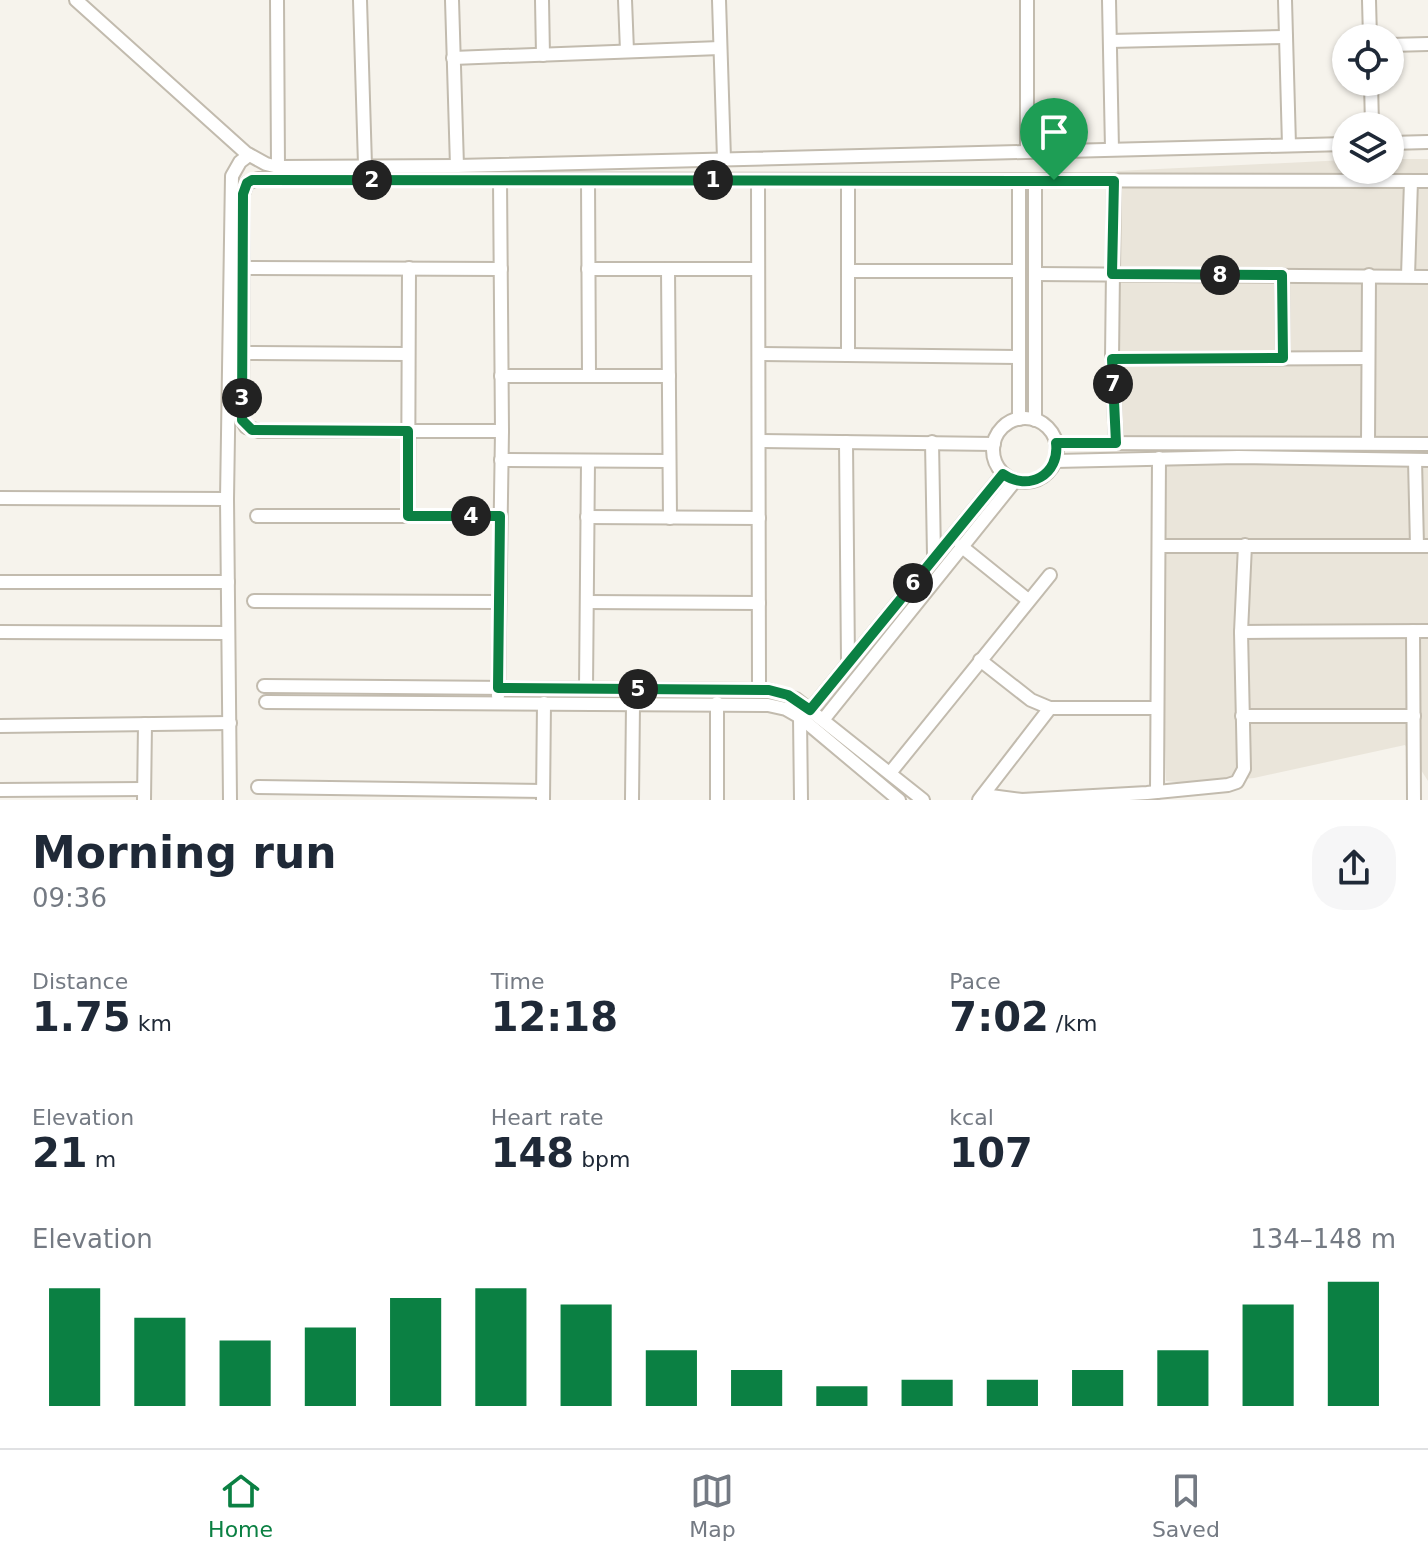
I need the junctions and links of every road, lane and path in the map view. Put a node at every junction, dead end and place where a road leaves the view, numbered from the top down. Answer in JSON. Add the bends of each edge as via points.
{"nodes":[{"id":1,"x":76,"y":0,"type":"edge"},
{"id":2,"x":277,"y":0,"type":"edge"},
{"id":3,"x":360,"y":0,"type":"edge"},
{"id":4,"x":452,"y":0,"type":"edge"},
{"id":5,"x":542,"y":0,"type":"edge"},
{"id":6,"x":625,"y":0,"type":"edge"},
{"id":7,"x":719,"y":0,"type":"edge"},
{"id":8,"x":1027,"y":0,"type":"edge"},
{"id":9,"x":1109,"y":0,"type":"edge"},
{"id":10,"x":1285,"y":0,"type":"edge"},
{"id":11,"x":1369,"y":0,"type":"edge"},
{"id":12,"x":1370,"y":24,"type":"edge"},
{"id":13,"x":1286,"y":37,"type":"junction"},
{"id":14,"x":1110,"y":41,"type":"junction"},
{"id":15,"x":1428,"y":44,"type":"edge"},
{"id":16,"x":1404,"y":45,"type":"edge"},
{"id":17,"x":720,"y":48,"type":"junction"},
{"id":18,"x":627,"y":51,"type":"junction"},
{"id":19,"x":543,"y":55,"type":"junction"},
{"id":20,"x":453,"y":58,"type":"junction"},
{"id":21,"x":1428,"y":142,"type":"edge"},
{"id":22,"x":1404,"y":143,"type":"edge"},
{"id":23,"x":1332,"y":144,"type":"edge"},
{"id":24,"x":1289,"y":145,"type":"junction"},
{"id":25,"x":1112,"y":149,"type":"junction"},
{"id":26,"x":1027,"y":150,"type":"junction"},
{"id":27,"x":1054,"y":150,"type":"junction"},
{"id":28,"x":249,"y":155,"type":"junction"},
{"id":29,"x":724,"y":159,"type":"junction"},
{"id":30,"x":365,"y":165,"type":"junction"},
{"id":31,"x":457,"y":166,"type":"junction"},
{"id":32,"x":278,"y":167,"type":"junction"},
{"id":33,"x":500,"y":180,"type":"junction"},
{"id":34,"x":588,"y":180,"type":"junction"},
{"id":35,"x":758,"y":180,"type":"junction"},
{"id":36,"x":848,"y":180,"type":"junction"},
{"id":37,"x":1054,"y":180,"type":"junction"},
{"id":38,"x":1019,"y":181,"type":"junction"},
{"id":39,"x":1035,"y":181,"type":"junction"},
{"id":40,"x":1114,"y":181,"type":"junction"},
{"id":41,"x":1411,"y":181,"type":"junction"},
{"id":42,"x":1428,"y":181,"type":"edge"},
{"id":43,"x":243,"y":268,"type":"junction"},
{"id":44,"x":409,"y":268,"type":"junction"},
{"id":45,"x":501,"y":269,"type":"junction"},
{"id":46,"x":588,"y":269,"type":"junction"},
{"id":47,"x":668,"y":269,"type":"junction"},
{"id":48,"x":758,"y":269,"type":"junction"},
{"id":49,"x":848,"y":271,"type":"junction"},
{"id":50,"x":1018,"y":271,"type":"junction"},
{"id":51,"x":1035,"y":274,"type":"junction"},
{"id":52,"x":1112,"y":274,"type":"junction"},
{"id":53,"x":1282,"y":275,"type":"junction"},
{"id":54,"x":1369,"y":275,"type":"junction"},
{"id":55,"x":1408,"y":276,"type":"junction"},
{"id":56,"x":1428,"y":277,"type":"edge"},
{"id":57,"x":242,"y":353,"type":"junction"},
{"id":58,"x":408,"y":354,"type":"junction"},
{"id":59,"x":759,"y":354,"type":"junction"},
{"id":60,"x":848,"y":355,"type":"junction"},
{"id":61,"x":1017,"y":357,"type":"junction"},
{"id":62,"x":1283,"y":358,"type":"junction"},
{"id":63,"x":1368,"y":358,"type":"junction"},
{"id":64,"x":1112,"y":359,"type":"junction"},
{"id":65,"x":589,"y":375,"type":"junction"},
{"id":66,"x":501,"y":376,"type":"junction"},
{"id":67,"x":669,"y":376,"type":"junction"},
{"id":68,"x":1019,"y":419,"type":"junction"},
{"id":69,"x":1035,"y":420,"type":"junction"},
{"id":70,"x":408,"y":431,"type":"junction"},
{"id":71,"x":502,"y":431,"type":"junction"},
{"id":72,"x":759,"y":441,"type":"junction"},
{"id":73,"x":846,"y":442,"type":"junction"},
{"id":74,"x":932,"y":442,"type":"junction"},
{"id":75,"x":1056,"y":443,"type":"junction"},
{"id":76,"x":1116,"y":443,"type":"junction"},
{"id":77,"x":1368,"y":443,"type":"junction"},
{"id":78,"x":994,"y":444,"type":"junction"},
{"id":79,"x":1428,"y":444,"type":"edge"},
{"id":80,"x":1238,"y":451,"type":"junction"},
{"id":81,"x":1159,"y":458,"type":"junction"},
{"id":82,"x":501,"y":460,"type":"junction"},
{"id":83,"x":1422,"y":460,"type":"edge"},
{"id":84,"x":588,"y":461,"type":"junction"},
{"id":85,"x":669,"y":461,"type":"junction"},
{"id":86,"x":1055,"y":461,"type":"junction"},
{"id":87,"x":1003,"y":474,"type":"junction"},
{"id":88,"x":1015,"y":481,"type":"junction"},
{"id":89,"x":0,"y":498,"type":"edge"},
{"id":90,"x":227,"y":499,"type":"junction"},
{"id":91,"x":257,"y":516,"type":"dead end"},
{"id":92,"x":408,"y":516,"type":"junction"},
{"id":93,"x":500,"y":516,"type":"junction"},
{"id":94,"x":587,"y":517,"type":"junction"},
{"id":95,"x":670,"y":518,"type":"junction"},
{"id":96,"x":759,"y":518,"type":"junction"},
{"id":97,"x":1245,"y":545,"type":"junction"},
{"id":98,"x":961,"y":546,"type":"junction"},
{"id":99,"x":1159,"y":546,"type":"junction"},
{"id":100,"x":1422,"y":546,"type":"edge"},
{"id":101,"x":934,"y":556,"type":"junction"},
{"id":102,"x":1050,"y":575,"type":"dead end"},
{"id":103,"x":0,"y":582,"type":"edge"},
{"id":104,"x":228,"y":582,"type":"junction"},
{"id":105,"x":1028,"y":600,"type":"junction"},
{"id":106,"x":254,"y":601,"type":"dead end"},
{"id":107,"x":499,"y":602,"type":"junction"},
{"id":108,"x":587,"y":602,"type":"junction"},
{"id":109,"x":759,"y":603,"type":"junction"},
{"id":110,"x":1413,"y":631,"type":"junction"},
{"id":111,"x":1428,"y":631,"type":"edge"},
{"id":112,"x":0,"y":632,"type":"edge"},
{"id":113,"x":1241,"y":632,"type":"junction"},
{"id":114,"x":228,"y":633,"type":"junction"},
{"id":115,"x":980,"y":660,"type":"junction"},
{"id":116,"x":848,"y":663,"type":"junction"},
{"id":117,"x":264,"y":686,"type":"dead end"},
{"id":118,"x":498,"y":688,"type":"junction"},
{"id":119,"x":586,"y":689,"type":"junction"},
{"id":120,"x":759,"y":690,"type":"junction"},
{"id":121,"x":266,"y":702,"type":"dead end"},
{"id":122,"x":498,"y":703,"type":"junction"},
{"id":123,"x":544,"y":703,"type":"junction"},
{"id":124,"x":717,"y":703,"type":"junction"},
{"id":125,"x":633,"y":704,"type":"junction"},
{"id":126,"x":1050,"y":708,"type":"junction"},
{"id":127,"x":1157,"y":708,"type":"junction"},
{"id":128,"x":805,"y":714,"type":"junction"},
{"id":129,"x":1242,"y":716,"type":"junction"},
{"id":130,"x":1414,"y":716,"type":"junction"},
{"id":131,"x":823,"y":720,"type":"junction"},
{"id":132,"x":230,"y":723,"type":"junction"},
{"id":133,"x":145,"y":724,"type":"junction"},
{"id":134,"x":0,"y":726,"type":"edge"},
{"id":135,"x":890,"y":773,"type":"junction"},
{"id":136,"x":258,"y":787,"type":"dead end"},
{"id":137,"x":0,"y":790,"type":"edge"},
{"id":138,"x":1157,"y":792,"type":"junction"},
{"id":139,"x":144,"y":794,"type":"edge"},
{"id":140,"x":1194,"y":794,"type":"edge"},
{"id":141,"x":465,"y":795,"type":"edge"},
{"id":142,"x":543,"y":796,"type":"edge"},
{"id":143,"x":981,"y":797,"type":"edge"},
{"id":144,"x":230,"y":800,"type":"edge"},
{"id":145,"x":632,"y":800,"type":"edge"},
{"id":146,"x":717,"y":800,"type":"edge"},
{"id":147,"x":801,"y":800,"type":"edge"},
{"id":148,"x":899,"y":800,"type":"edge"},
{"id":149,"x":923,"y":800,"type":"edge"},
{"id":150,"x":1414,"y":800,"type":"edge"}],
"edges":[{"from":1,"to":28,"type":"street"},
{"from":2,"to":32,"type":"street"},
{"from":3,"to":30,"type":"street"},
{"from":4,"to":20,"type":"street"},
{"from":5,"to":19,"type":"street"},
{"from":6,"to":18,"type":"street"},
{"from":7,"to":17,"type":"street"},
{"from":8,"to":26,"type":"street"},
{"from":9,"to":14,"type":"street"},
{"from":10,"to":13,"type":"street"},
{"from":11,"to":12,"type":"street"},
{"from":13,"to":14,"type":"street"},
{"from":13,"to":24,"type":"street"},
{"from":14,"to":25,"type":"street"},
{"from":15,"to":16,"type":"street"},
{"from":17,"to":18,"type":"street"},
{"from":17,"to":29,"type":"street"},
{"from":18,"to":19,"type":"street"},
{"from":19,"to":20,"type":"street"},
{"from":20,"to":31,"type":"street"},
{"from":21,"to":22,"type":"street"},
{"from":23,"to":24,"type":"street"},
{"from":24,"to":25,"type":"street"},
{"from":25,"to":27,"type":"street"},
{"from":26,"to":27,"type":"street"},
{"from":26,"to":29,"type":"street"},
{"from":27,"to":37,"type":"street"},
{"from":28,"to":32,"type":"street"},
{"from":28,"to":90,"type":"street","via":[[232,176]]},
{"from":29,"to":31,"type":"street"},
{"from":30,"to":31,"type":"street"},
{"from":30,"to":32,"type":"street"},
{"from":33,"to":34,"type":"street"},
{"from":33,"to":43,"type":"street","via":[[252,180],[243,194]]},
{"from":33,"to":45,"type":"street"},
{"from":34,"to":35,"type":"street"},
{"from":34,"to":46,"type":"street"},
{"from":35,"to":36,"type":"street"},
{"from":35,"to":48,"type":"street"},
{"from":36,"to":38,"type":"street"},
{"from":36,"to":49,"type":"street"},
{"from":37,"to":39,"type":"street"},
{"from":37,"to":40,"type":"street"},
{"from":38,"to":39,"type":"street"},
{"from":38,"to":50,"type":"street"},
{"from":39,"to":51,"type":"street"},
{"from":40,"to":41,"type":"street"},
{"from":40,"to":52,"type":"street"},
{"from":41,"to":42,"type":"street"},
{"from":41,"to":55,"type":"street"},
{"from":43,"to":44,"type":"street"},
{"from":43,"to":57,"type":"street"},
{"from":44,"to":45,"type":"street"},
{"from":44,"to":58,"type":"street"},
{"from":45,"to":66,"type":"street"},
{"from":46,"to":47,"type":"street"},
{"from":46,"to":65,"type":"street"},
{"from":47,"to":48,"type":"street"},
{"from":47,"to":67,"type":"street"},
{"from":48,"to":59,"type":"street"},
{"from":49,"to":50,"type":"street"},
{"from":49,"to":60,"type":"street"},
{"from":50,"to":61,"type":"street"},
{"from":51,"to":52,"type":"street"},
{"from":51,"to":69,"type":"street"},
{"from":52,"to":53,"type":"street"},
{"from":52,"to":64,"type":"street"},
{"from":53,"to":54,"type":"street"},
{"from":53,"to":62,"type":"street"},
{"from":54,"to":55,"type":"street"},
{"from":54,"to":63,"type":"street"},
{"from":55,"to":56,"type":"street"},
{"from":57,"to":58,"type":"street"},
{"from":57,"to":70,"type":"street","via":[[242,420],[252,430]]},
{"from":58,"to":70,"type":"street"},
{"from":59,"to":60,"type":"street"},
{"from":59,"to":72,"type":"street"},
{"from":60,"to":61,"type":"street"},
{"from":61,"to":68,"type":"street"},
{"from":62,"to":63,"type":"street"},
{"from":62,"to":64,"type":"street"},
{"from":63,"to":77,"type":"street"},
{"from":64,"to":76,"type":"street"},
{"from":65,"to":66,"type":"street"},
{"from":65,"to":67,"type":"street"},
{"from":66,"to":71,"type":"street"},
{"from":67,"to":85,"type":"street"},
{"from":68,"to":69,"type":"street"},
{"from":68,"to":78,"type":"street","via":[[1005,425]]},
{"from":69,"to":75,"type":"street","via":[[1051,431]]},
{"from":70,"to":71,"type":"street"},
{"from":70,"to":92,"type":"street"},
{"from":71,"to":82,"type":"street"},
{"from":72,"to":73,"type":"street"},
{"from":72,"to":96,"type":"street"},
{"from":73,"to":74,"type":"street"},
{"from":73,"to":116,"type":"street"},
{"from":74,"to":78,"type":"street"},
{"from":74,"to":101,"type":"street"},
{"from":75,"to":76,"type":"street"},
{"from":75,"to":86,"type":"street"},
{"from":76,"to":80,"type":"street"},
{"from":77,"to":79,"type":"street"},
{"from":77,"to":80,"type":"street"},
{"from":78,"to":87,"type":"street"},
{"from":80,"to":81,"type":"street"},
{"from":80,"to":83,"type":"street"},
{"from":81,"to":86,"type":"street"},
{"from":81,"to":99,"type":"street"},
{"from":82,"to":84,"type":"street"},
{"from":82,"to":93,"type":"street"},
{"from":83,"to":100,"type":"street"},
{"from":84,"to":85,"type":"street"},
{"from":84,"to":94,"type":"street"},
{"from":85,"to":95,"type":"street"},
{"from":86,"to":88,"type":"street","via":[[1036,480]]},
{"from":87,"to":88,"type":"street"},
{"from":87,"to":101,"type":"street"},
{"from":88,"to":98,"type":"street"},
{"from":89,"to":90,"type":"street"},
{"from":90,"to":104,"type":"street"},
{"from":91,"to":92,"type":"street"},
{"from":92,"to":93,"type":"street"},
{"from":93,"to":107,"type":"street"},
{"from":94,"to":95,"type":"street"},
{"from":94,"to":108,"type":"street"},
{"from":95,"to":96,"type":"street"},
{"from":96,"to":109,"type":"street"},
{"from":97,"to":99,"type":"street"},
{"from":97,"to":100,"type":"street"},
{"from":97,"to":113,"type":"street"},
{"from":98,"to":105,"type":"street"},
{"from":98,"to":131,"type":"street"},
{"from":99,"to":127,"type":"street"},
{"from":101,"to":116,"type":"street"},
{"from":102,"to":105,"type":"street"},
{"from":103,"to":104,"type":"street"},
{"from":104,"to":114,"type":"street"},
{"from":105,"to":115,"type":"street"},
{"from":106,"to":107,"type":"street"},
{"from":107,"to":118,"type":"street"},
{"from":108,"to":109,"type":"street"},
{"from":108,"to":119,"type":"street"},
{"from":109,"to":120,"type":"street"},
{"from":110,"to":111,"type":"street"},
{"from":110,"to":113,"type":"street"},
{"from":110,"to":130,"type":"street"},
{"from":112,"to":114,"type":"street"},
{"from":113,"to":129,"type":"street"},
{"from":114,"to":132,"type":"street"},
{"from":115,"to":126,"type":"street","via":[[1031,700]]},
{"from":115,"to":135,"type":"street"},
{"from":116,"to":128,"type":"street"},
{"from":117,"to":118,"type":"street"},
{"from":118,"to":119,"type":"street"},
{"from":118,"to":122,"type":"street"},
{"from":119,"to":120,"type":"street"},
{"from":120,"to":128,"type":"street","via":[[788,695]]},
{"from":121,"to":122,"type":"street"},
{"from":122,"to":123,"type":"street"},
{"from":123,"to":125,"type":"street"},
{"from":123,"to":142,"type":"street"},
{"from":124,"to":125,"type":"street"},
{"from":124,"to":128,"type":"street","via":[[768,705]]},
{"from":124,"to":146,"type":"street"},
{"from":125,"to":145,"type":"street"},
{"from":126,"to":127,"type":"street"},
{"from":126,"to":143,"type":"street"},
{"from":127,"to":138,"type":"street"},
{"from":128,"to":131,"type":"street"},
{"from":128,"to":147,"type":"street"},
{"from":128,"to":148,"type":"street"},
{"from":129,"to":130,"type":"street"},
{"from":129,"to":140,"type":"street","via":[[1241,778]]},
{"from":130,"to":150,"type":"street"},
{"from":131,"to":135,"type":"street"},
{"from":132,"to":133,"type":"street"},
{"from":132,"to":144,"type":"street"},
{"from":133,"to":134,"type":"street"},
{"from":133,"to":139,"type":"street"},
{"from":135,"to":149,"type":"street"},
{"from":136,"to":141,"type":"street"},
{"from":137,"to":139,"type":"street"},
{"from":138,"to":140,"type":"street"},
{"from":138,"to":143,"type":"street","via":[[1022,800]]},
{"from":141,"to":142,"type":"street"}]}
